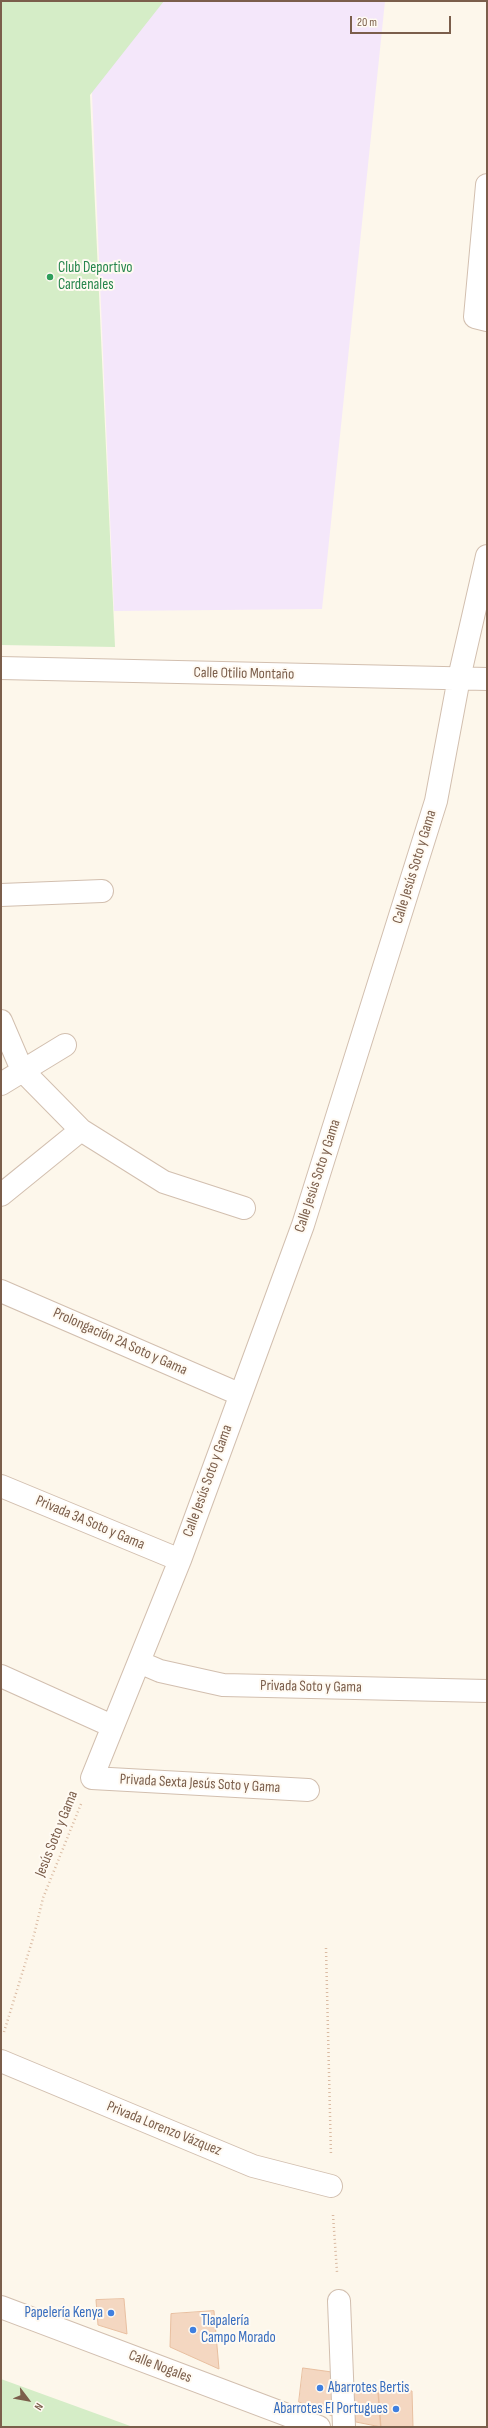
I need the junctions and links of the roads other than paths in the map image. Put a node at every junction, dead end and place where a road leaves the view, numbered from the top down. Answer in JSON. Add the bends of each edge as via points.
{"nodes":[{"id":1,"x":487,"y":185,"type":"edge"},
{"id":2,"x":487,"y":320,"type":"edge"},
{"id":3,"x":487,"y":556,"type":"edge"},
{"id":4,"x":1,"y":668,"type":"edge"},
{"id":5,"x":459,"y":678,"type":"junction"},
{"id":6,"x":487,"y":679,"type":"edge"},
{"id":7,"x":102,"y":891,"type":"dead end"},
{"id":8,"x":1,"y":895,"type":"edge"},
{"id":9,"x":1,"y":1021,"type":"edge"},
{"id":10,"x":65,"y":1045,"type":"dead end"},
{"id":11,"x":22,"y":1070,"type":"junction"},
{"id":12,"x":1,"y":1084,"type":"edge"},
{"id":13,"x":81,"y":1130,"type":"junction"},
{"id":14,"x":1,"y":1195,"type":"edge"},
{"id":15,"x":244,"y":1208,"type":"dead end"},
{"id":16,"x":1,"y":1291,"type":"edge"},
{"id":17,"x":239,"y":1394,"type":"junction"},
{"id":18,"x":1,"y":1486,"type":"edge"},
{"id":19,"x":180,"y":1560,"type":"junction"},
{"id":20,"x":139,"y":1662,"type":"junction"},
{"id":21,"x":1,"y":1676,"type":"edge"},
{"id":22,"x":487,"y":1691,"type":"edge"},
{"id":23,"x":112,"y":1726,"type":"junction"},
{"id":24,"x":92,"y":1778,"type":"joint"},
{"id":25,"x":308,"y":1790,"type":"dead end"},
{"id":26,"x":1,"y":2061,"type":"edge"},
{"id":27,"x":331,"y":2186,"type":"road end"},
{"id":28,"x":339,"y":2301,"type":"road end"},
{"id":29,"x":1,"y":2307,"type":"edge"},
{"id":30,"x":319,"y":2427,"type":"edge"},
{"id":31,"x":344,"y":2427,"type":"edge"}],
"edges":[{"from":1,"to":2,"type":"street","via":[[475,317]]},
{"from":3,"to":5,"type":"street","name":"Calle Jesús Soto y Gama"},
{"from":4,"to":5,"type":"street","name":"Calle Otilio Montaño"},
{"from":5,"to":6,"type":"street","name":"Calle Otilio Montaño"},
{"from":5,"to":17,"type":"street","name":"Calle Jesús Soto y Gama","via":[[433,808],[303,1225]]},
{"from":7,"to":8,"type":"street"},
{"from":9,"to":11,"type":"street"},
{"from":10,"to":11,"type":"street"},
{"from":11,"to":12,"type":"street"},
{"from":11,"to":13,"type":"street"},
{"from":13,"to":14,"type":"street"},
{"from":13,"to":15,"type":"street","via":[[164,1182]]},
{"from":16,"to":17,"type":"street","name":"Prolongación 2A Soto y Gama"},
{"from":17,"to":19,"type":"street","name":"Calle Jesús Soto y Gama"},
{"from":18,"to":19,"type":"street","name":"Privada 3A Soto y Gama"},
{"from":19,"to":20,"type":"street","name":"Calle Jesús Soto y Gama"},
{"from":20,"to":22,"type":"street","name":"Privada Soto y Gama","via":[[160,1671],[223,1685]]},
{"from":20,"to":23,"type":"street","name":"Calle Jesús Soto y Gama"},
{"from":21,"to":23,"type":"street"},
{"from":23,"to":24,"type":"street","name":"Calle Jesús Soto y Gama"},
{"from":24,"to":25,"type":"street","name":"Privada Sexta Jesús Soto y Gama"},
{"from":26,"to":27,"type":"street","name":"Privada Lorenzo Vázquez","via":[[253,2166]]},
{"from":28,"to":31,"type":"street"},
{"from":29,"to":30,"type":"street","name":"Calle Nogales"}]}
